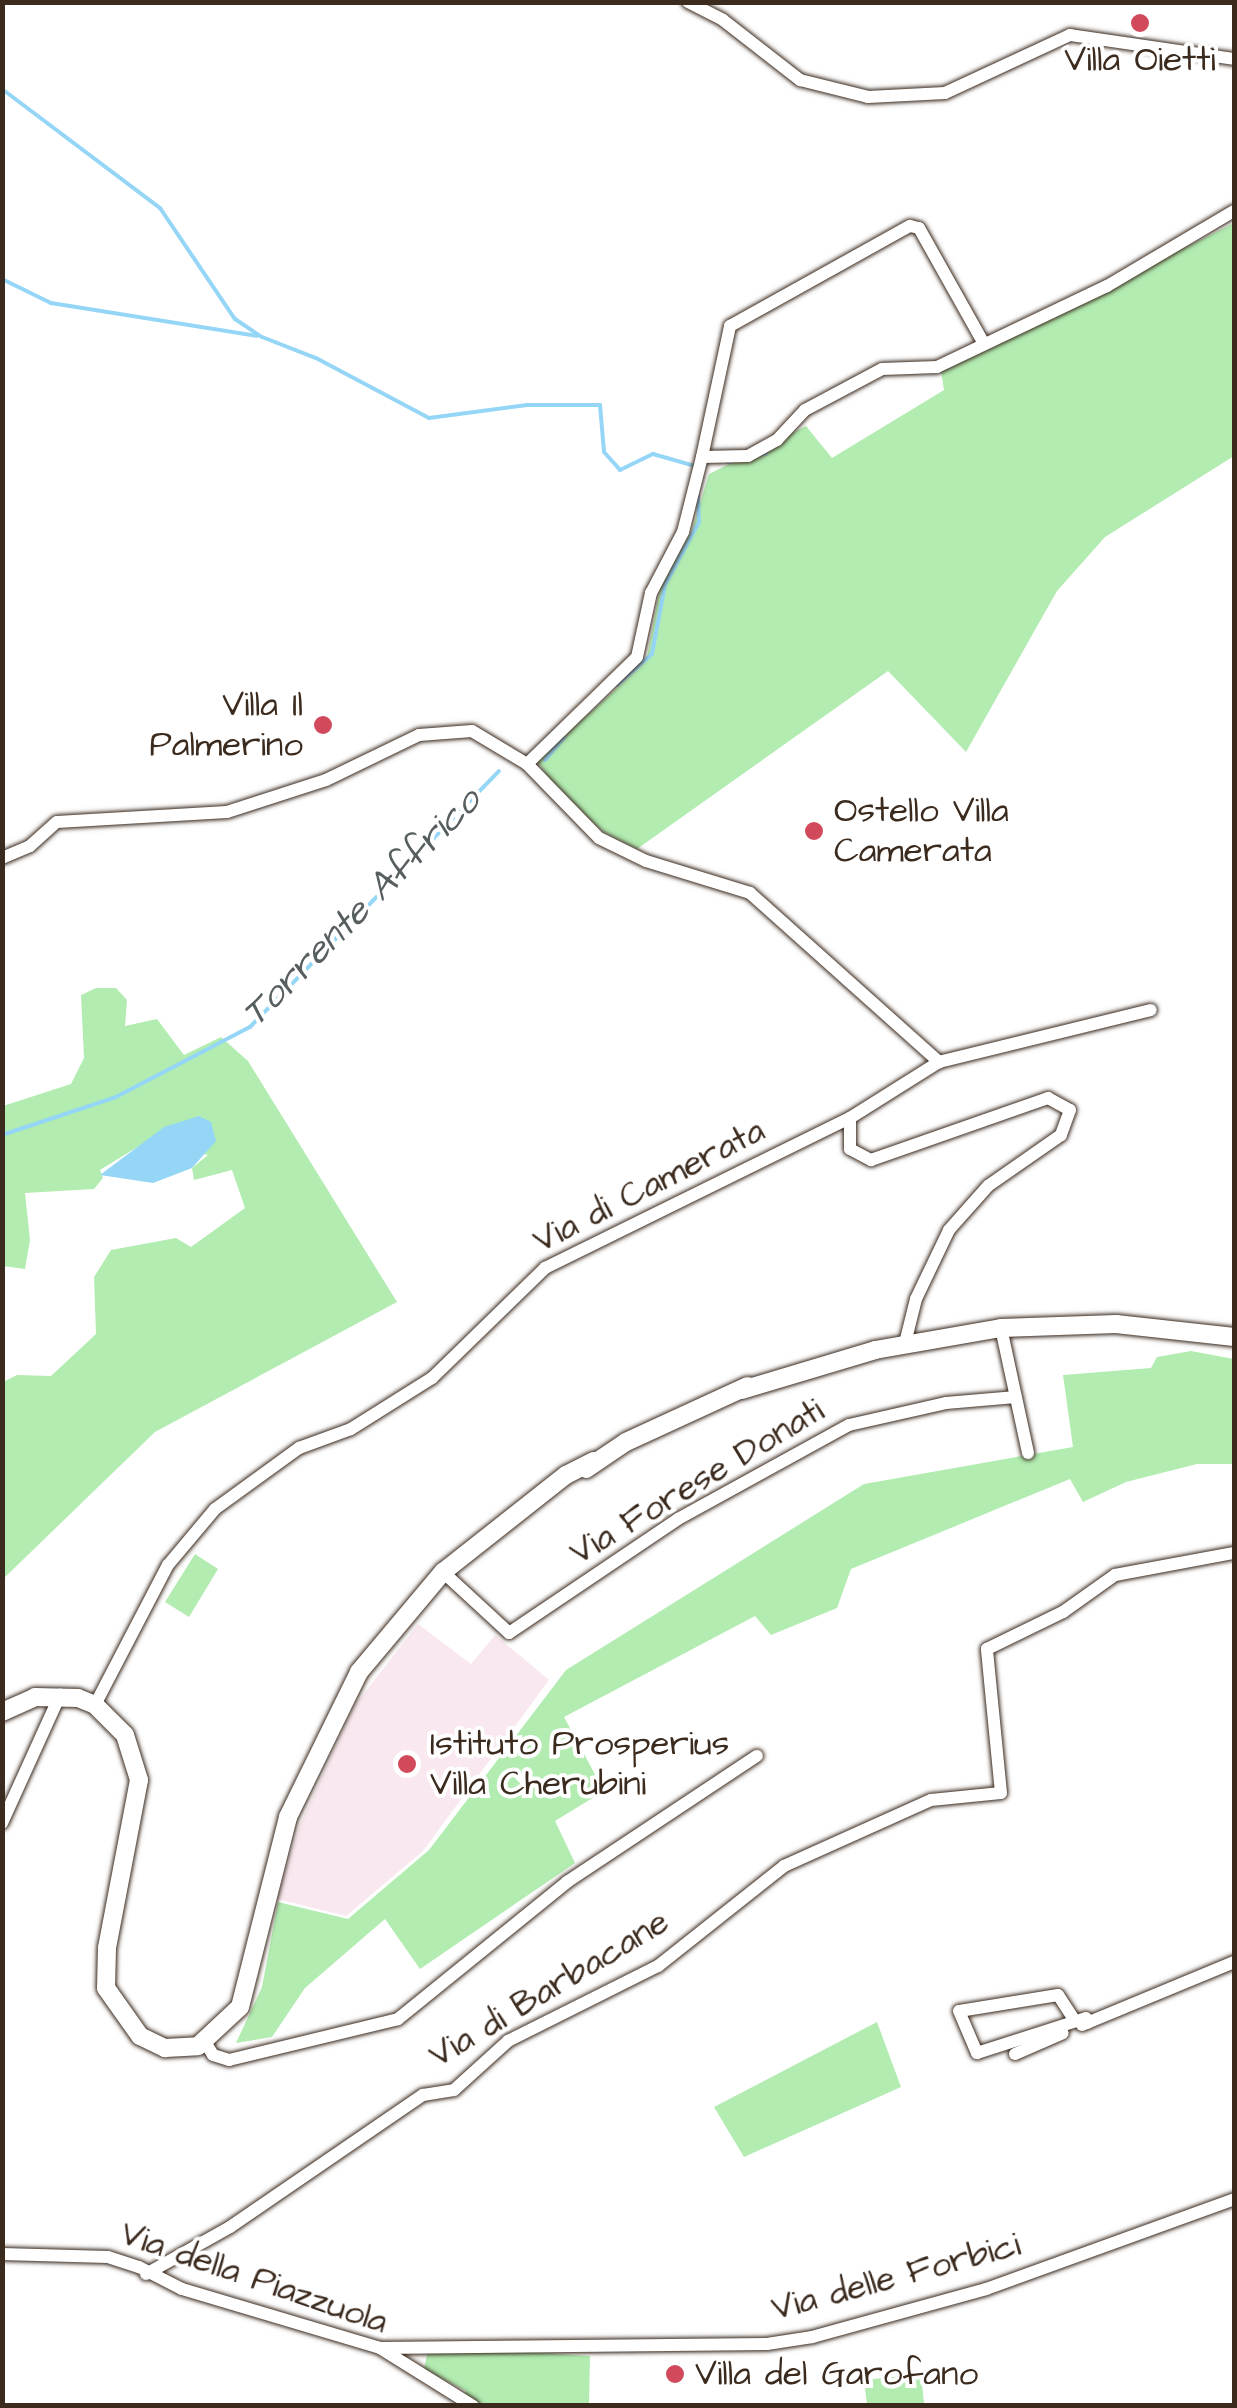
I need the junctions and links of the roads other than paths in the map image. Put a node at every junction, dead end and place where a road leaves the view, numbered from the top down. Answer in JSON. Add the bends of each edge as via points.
{"nodes":[{"id":1,"x":688,"y":2,"type":"edge"},
{"id":2,"x":1234,"y":58,"type":"edge"},
{"id":3,"x":1234,"y":211,"type":"edge"},
{"id":4,"x":983,"y":342,"type":"junction"},
{"id":5,"x":702,"y":458,"type":"junction"},
{"id":6,"x":527,"y":764,"type":"junction"},
{"id":7,"x":2,"y":858,"type":"edge"},
{"id":8,"x":1151,"y":1010,"type":"dead end"},
{"id":9,"x":939,"y":1062,"type":"junction"},
{"id":10,"x":850,"y":1118,"type":"junction"},
{"id":11,"x":992,"y":1329,"type":"junction"},
{"id":12,"x":1234,"y":1336,"type":"edge"},
{"id":13,"x":914,"y":1341,"type":"junction"},
{"id":14,"x":1016,"y":1397,"type":"junction"},
{"id":15,"x":1028,"y":1453,"type":"dead end"},
{"id":16,"x":1234,"y":1553,"type":"edge"},
{"id":17,"x":443,"y":1572,"type":"junction"},
{"id":18,"x":60,"y":1696,"type":"junction"},
{"id":19,"x":95,"y":1705,"type":"junction"},
{"id":20,"x":2,"y":1712,"type":"edge"},
{"id":21,"x":757,"y":1756,"type":"dead end"},
{"id":22,"x":2,"y":1822,"type":"edge"},
{"id":23,"x":1234,"y":1962,"type":"edge"},
{"id":24,"x":1082,"y":2022,"type":"junction"},
{"id":25,"x":206,"y":2042,"type":"junction"},
{"id":26,"x":1015,"y":2054,"type":"dead end"},
{"id":27,"x":1234,"y":2199,"type":"edge"},
{"id":28,"x":2,"y":2254,"type":"edge"},
{"id":29,"x":146,"y":2274,"type":"junction"},
{"id":30,"x":380,"y":2348,"type":"junction"},
{"id":31,"x":474,"y":2406,"type":"edge"}],
"edges":[{"from":1,"to":2,"type":"street","via":[[732,26],[794,77],[868,96],[945,93],[1070,35]]},
{"from":3,"to":4,"type":"street","via":[[1107,286]]},
{"from":4,"to":5,"type":"street","via":[[936,367],[882,369],[805,410],[777,440],[748,456]]},
{"from":4,"to":5,"type":"street","via":[[919,228],[910,226],[730,326]]},
{"from":5,"to":6,"type":"street","via":[[682,532],[651,593],[636,657]]},
{"from":6,"to":7,"type":"street","via":[[472,731],[438,730],[250,806],[57,822],[30,846]]},
{"from":6,"to":9,"type":"street","via":[[599,838],[646,861],[750,893]]},
{"from":8,"to":9,"type":"street","name":"Via di Camerata"},
{"from":9,"to":10,"type":"street","name":"Via di Camerata"},
{"from":10,"to":13,"type":"street","via":[[850,1149],[871,1160],[1048,1098],[1070,1110],[1061,1135],[988,1186],[949,1230],[913,1310]]},
{"from":10,"to":19,"type":"street","name":"Via di Camerata","via":[[545,1268],[432,1378],[351,1428],[299,1448],[215,1509],[168,1564]]},
{"from":11,"to":12,"type":"main road","via":[[1116,1324]]},
{"from":11,"to":13,"type":"main road"},
{"from":11,"to":14,"type":"street"},
{"from":13,"to":17,"type":"main road","via":[[742,1390],[594,1462]]},
{"from":14,"to":15,"type":"street"},
{"from":14,"to":17,"type":"street","name":"Via Forese Donati","via":[[946,1403],[849,1425],[678,1519],[510,1633]]},
{"from":16,"to":29,"type":"street","name":"Via di Barbacane","via":[[1115,1575],[1062,1612],[987,1649],[1001,1793],[931,1800],[784,1866],[658,1966],[508,2041],[454,2090],[424,2095],[230,2227]]},
{"from":17,"to":25,"type":"main road","via":[[390,1630],[329,1723],[288,1818],[240,2007]]},
{"from":18,"to":19,"type":"main road"},
{"from":18,"to":20,"type":"main road","via":[[35,1697]]},
{"from":18,"to":22,"type":"street"},
{"from":19,"to":25,"type":"main road","via":[[125,1735],[139,1780],[105,1958],[106,1988],[140,2036],[178,2050]]},
{"from":21,"to":25,"type":"street","via":[[567,1882],[398,2019],[229,2060],[214,2055]]},
{"from":23,"to":24,"type":"street"},
{"from":24,"to":24,"type":"street","via":[[1058,1995],[959,2011],[977,2053]]},
{"from":24,"to":26,"type":"street"},
{"from":27,"to":30,"type":"street","name":"Via delle Forbici","via":[[986,2289],[812,2337],[767,2344]]},
{"from":28,"to":29,"type":"street","name":"Via della Piazzuola","via":[[108,2258]]},
{"from":29,"to":30,"type":"street","name":"Via della Piazzuola"},
{"from":30,"to":31,"type":"street","name":"Via della Piazzuola"}]}
